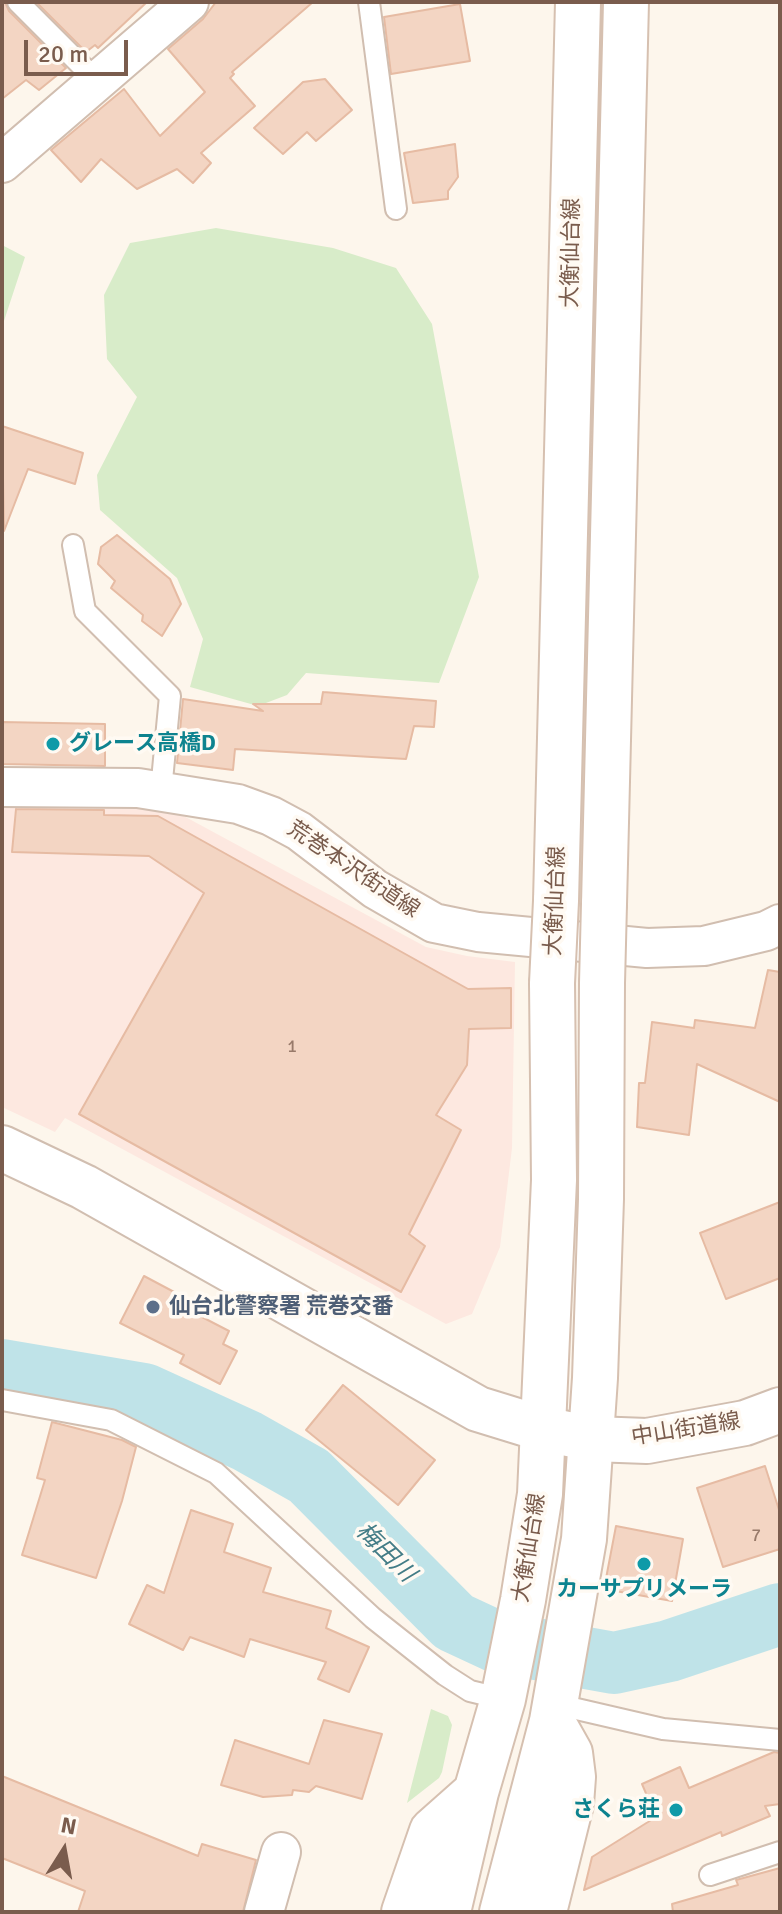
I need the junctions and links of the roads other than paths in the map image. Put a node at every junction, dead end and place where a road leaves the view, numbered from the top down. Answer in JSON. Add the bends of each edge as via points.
{"nodes":[{"id":1,"x":18,"y":2,"type":"edge"},
{"id":2,"x":189,"y":2,"type":"edge"},
{"id":3,"x":369,"y":2,"type":"edge"},
{"id":4,"x":578,"y":2,"type":"edge"},
{"id":5,"x":626,"y":2,"type":"edge"},
{"id":6,"x":98,"y":82,"type":"junction"},
{"id":7,"x":2,"y":163,"type":"edge"},
{"id":8,"x":396,"y":209,"type":"dead end"},
{"id":9,"x":73,"y":545,"type":"dead end"},
{"id":10,"x":2,"y":787,"type":"edge"},
{"id":11,"x":161,"y":791,"type":"junction"},
{"id":12,"x":780,"y":924,"type":"edge"},
{"id":13,"x":2,"y":1148,"type":"edge"},
{"id":14,"x":2,"y":1400,"type":"edge"},
{"id":15,"x":780,"y":1410,"type":"edge"},
{"id":16,"x":543,"y":1429,"type":"junction"},
{"id":17,"x":593,"y":1439,"type":"junction"},
{"id":18,"x":506,"y":1687,"type":"junction"},
{"id":19,"x":556,"y":1703,"type":"junction"},
{"id":20,"x":780,"y":1740,"type":"edge"},
{"id":21,"x":476,"y":1792,"type":"junction"},
{"id":22,"x":281,"y":1852,"type":"dead end"},
{"id":23,"x":780,"y":1852,"type":"edge"},
{"id":24,"x":710,"y":1875,"type":"dead end"},
{"id":25,"x":264,"y":1912,"type":"edge"},
{"id":26,"x":404,"y":1912,"type":"edge"},
{"id":27,"x":448,"y":1912,"type":"edge"},
{"id":28,"x":502,"y":1912,"type":"edge"},
{"id":29,"x":544,"y":1912,"type":"edge"}],
"edges":[{"from":1,"to":6,"type":"lane"},
{"from":2,"to":6,"type":"street"},
{"from":3,"to":8,"type":"lane"},
{"from":4,"to":16,"type":"main road","name":"大衡仙台線","bridge":true,"via":[[552,983],[554,1180]]},
{"from":5,"to":17,"type":"main road","bridge":true},
{"from":6,"to":7,"type":"street"},
{"from":9,"to":11,"type":"lane","via":[[85,611],[170,696]]},
{"from":10,"to":11,"type":"street","name":"荒巻本沢街道線"},
{"from":11,"to":12,"type":"street","name":"荒巻本沢街道線","via":[[238,804],[271,816],[434,923],[513,937],[647,948],[704,946]]},
{"from":13,"to":16,"type":"main road","name":"中山街道線","via":[[84,1187],[478,1409]]},
{"from":14,"to":18,"type":"lane","via":[[111,1420],[216,1473],[373,1618],[445,1675],[470,1691]]},
{"from":15,"to":17,"type":"main road","name":"中山街道線","via":[[745,1423],[647,1441]]},
{"from":16,"to":17,"type":"main road","name":"中山街道線"},
{"from":16,"to":18,"type":"main road","name":"大衡仙台線","via":[[540,1494]]},
{"from":17,"to":19,"type":"main road","via":[[584,1539]]},
{"from":18,"to":21,"type":"main road","name":"大衡仙台線"},
{"from":19,"to":20,"type":"lane","via":[[663,1729]]},
{"from":19,"to":28,"type":"main road"},
{"from":19,"to":29,"type":"main road","via":[[573,1777]]},
{"from":21,"to":26,"type":"main road","via":[[432,1831]]},
{"from":21,"to":27,"type":"main road","name":"大衡仙台線"},
{"from":22,"to":25,"type":"street"},
{"from":23,"to":24,"type":"lane"}]}
